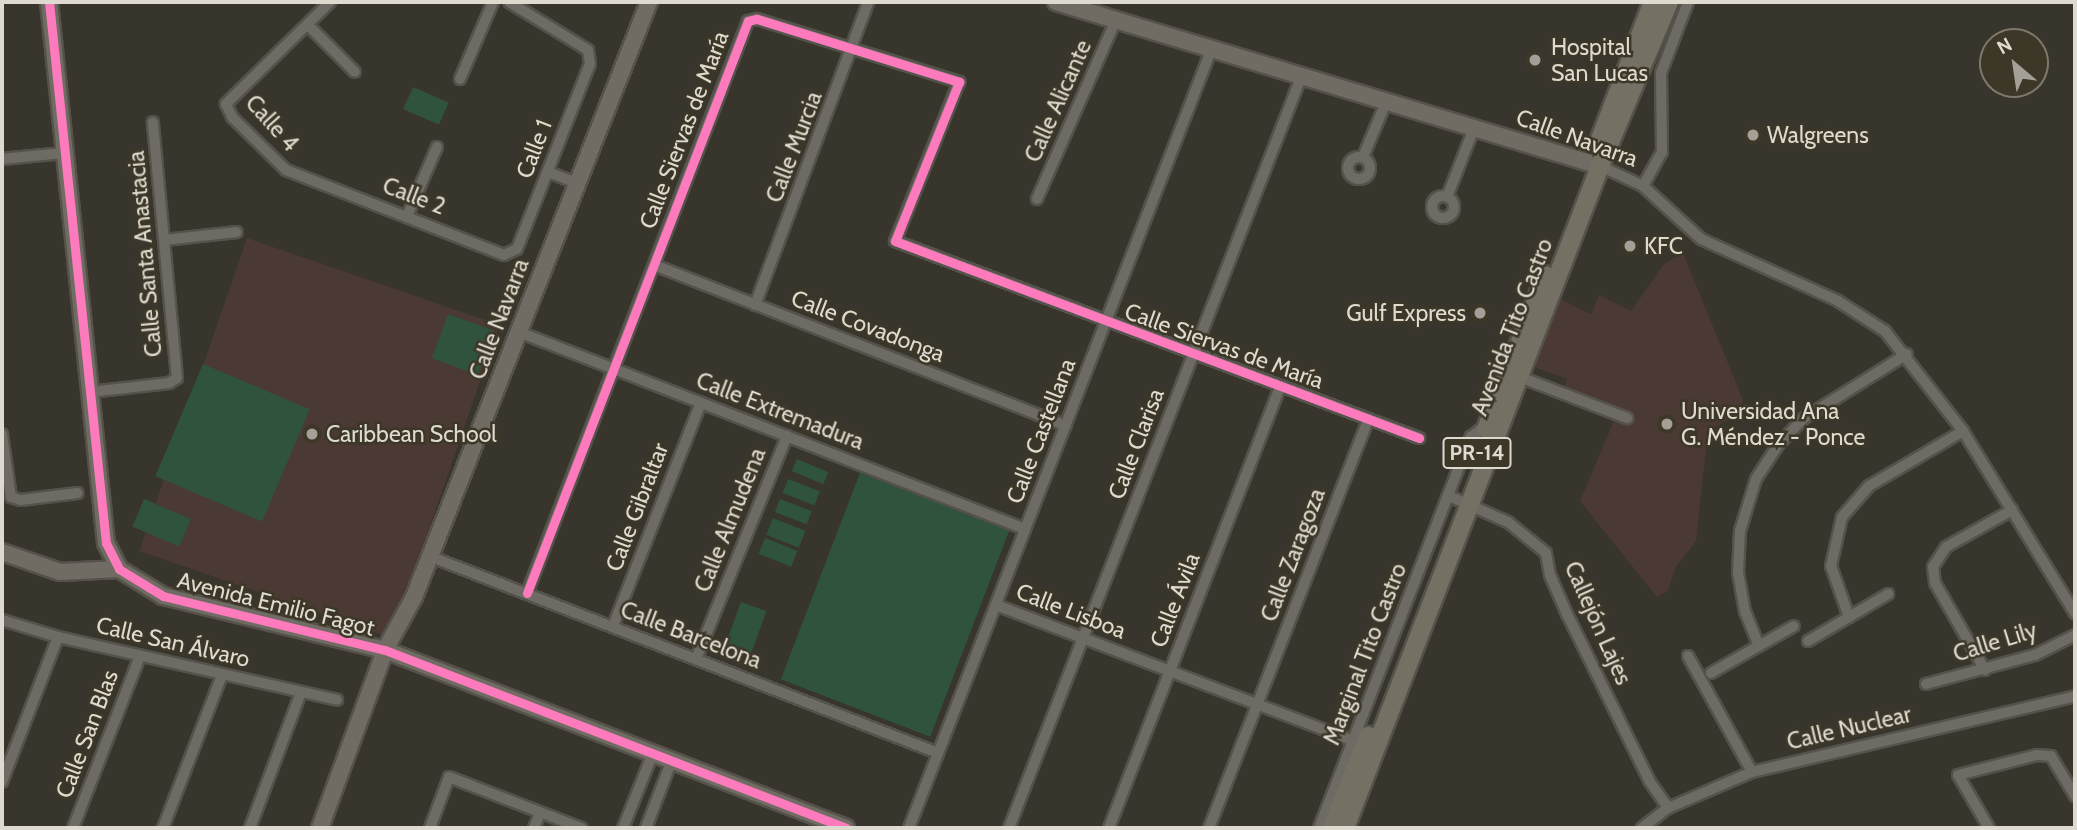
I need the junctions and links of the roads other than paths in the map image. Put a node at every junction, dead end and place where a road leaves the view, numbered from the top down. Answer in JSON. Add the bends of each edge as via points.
{"nodes":[{"id":1,"x":48,"y":2,"type":"edge"},
{"id":2,"x":331,"y":2,"type":"edge"},
{"id":3,"x":493,"y":2,"type":"edge"},
{"id":4,"x":509,"y":2,"type":"edge"},
{"id":5,"x":649,"y":2,"type":"edge"},
{"id":6,"x":868,"y":2,"type":"edge"},
{"id":7,"x":1056,"y":2,"type":"edge"},
{"id":8,"x":1653,"y":2,"type":"edge"},
{"id":9,"x":1670,"y":2,"type":"edge"},
{"id":10,"x":1688,"y":2,"type":"edge"},
{"id":11,"x":1116,"y":20,"type":"junction"},
{"id":12,"x":307,"y":25,"type":"junction"},
{"id":13,"x":1212,"y":48,"type":"junction"},
{"id":14,"x":853,"y":50,"type":"junction"},
{"id":15,"x":355,"y":72,"type":"dead end"},
{"id":16,"x":1302,"y":75,"type":"junction"},
{"id":17,"x":460,"y":79,"type":"dead end"},
{"id":18,"x":1387,"y":100,"type":"junction"},
{"id":19,"x":153,"y":122,"type":"dead end"},
{"id":20,"x":1475,"y":126,"type":"junction"},
{"id":21,"x":437,"y":147,"type":"dead end"},
{"id":22,"x":64,"y":153,"type":"junction"},
{"id":23,"x":1363,"y":157,"type":"dead end"},
{"id":24,"x":2,"y":159,"type":"edge"},
{"id":25,"x":1595,"y":164,"type":"junction"},
{"id":26,"x":548,"y":172,"type":"junction"},
{"id":27,"x":577,"y":183,"type":"junction"},
{"id":28,"x":1643,"y":186,"type":"junction"},
{"id":29,"x":345,"y":193,"type":"joint"},
{"id":30,"x":1447,"y":197,"type":"dead end"},
{"id":31,"x":1037,"y":199,"type":"dead end"},
{"id":32,"x":408,"y":214,"type":"junction"},
{"id":33,"x":237,"y":232,"type":"dead end"},
{"id":34,"x":165,"y":240,"type":"junction"},
{"id":35,"x":466,"y":240,"type":"joint"},
{"id":36,"x":654,"y":265,"type":"junction"},
{"id":37,"x":755,"y":305,"type":"junction"},
{"id":38,"x":1106,"y":322,"type":"junction"},
{"id":39,"x":519,"y":332,"type":"junction"},
{"id":40,"x":1907,"y":354,"type":"junction"},
{"id":41,"x":1193,"y":356,"type":"junction"},
{"id":42,"x":614,"y":369,"type":"junction"},
{"id":43,"x":1520,"y":377,"type":"junction"},
{"id":44,"x":1280,"y":388,"type":"junction"},
{"id":45,"x":90,"y":392,"type":"junction"},
{"id":46,"x":701,"y":403,"type":"junction"},
{"id":47,"x":1627,"y":418,"type":"dead end"},
{"id":48,"x":1368,"y":420,"type":"junction"},
{"id":49,"x":1489,"y":423,"type":"junction"},
{"id":50,"x":1066,"y":426,"type":"junction"},
{"id":51,"x":1963,"y":431,"type":"junction"},
{"id":52,"x":2,"y":434,"type":"edge"},
{"id":53,"x":787,"y":436,"type":"junction"},
{"id":54,"x":1419,"y":438,"type":"dead end"},
{"id":55,"x":3,"y":458,"type":"edge"},
{"id":56,"x":78,"y":493,"type":"dead end"},
{"id":57,"x":1459,"y":500,"type":"junction"},
{"id":58,"x":2012,"y":510,"type":"junction"},
{"id":59,"x":1025,"y":529,"type":"junction"},
{"id":60,"x":2,"y":552,"type":"edge"},
{"id":61,"x":429,"y":556,"type":"junction"},
{"id":62,"x":119,"y":569,"type":"junction"},
{"id":63,"x":527,"y":593,"type":"junction"},
{"id":64,"x":1888,"y":594,"type":"dead end"},
{"id":65,"x":996,"y":605,"type":"junction"},
{"id":66,"x":2075,"y":613,"type":"edge"},
{"id":67,"x":1849,"y":617,"type":"junction"},
{"id":68,"x":2,"y":620,"type":"edge"},
{"id":69,"x":613,"y":626,"type":"junction"},
{"id":70,"x":1794,"y":626,"type":"dead end"},
{"id":71,"x":2075,"y":635,"type":"edge"},
{"id":72,"x":58,"y":637,"type":"junction"},
{"id":73,"x":1083,"y":639,"type":"junction"},
{"id":74,"x":1808,"y":641,"type":"dead end"},
{"id":75,"x":1759,"y":646,"type":"junction"},
{"id":76,"x":385,"y":650,"type":"junction"},
{"id":77,"x":140,"y":656,"type":"junction"},
{"id":78,"x":1688,"y":656,"type":"dead end"},
{"id":79,"x":696,"y":659,"type":"junction"},
{"id":80,"x":1985,"y":670,"type":"junction"},
{"id":81,"x":1169,"y":672,"type":"junction"},
{"id":82,"x":1711,"y":673,"type":"dead end"},
{"id":83,"x":222,"y":675,"type":"junction"},
{"id":84,"x":1926,"y":684,"type":"dead end"},
{"id":85,"x":301,"y":692,"type":"junction"},
{"id":86,"x":2075,"y":696,"type":"edge"},
{"id":87,"x":337,"y":700,"type":"dead end"},
{"id":88,"x":1256,"y":706,"type":"junction"},
{"id":89,"x":1366,"y":743,"type":"junction"},
{"id":90,"x":653,"y":753,"type":"junction"},
{"id":91,"x":938,"y":754,"type":"junction"},
{"id":92,"x":672,"y":760,"type":"junction"},
{"id":93,"x":1752,"y":772,"type":"junction"},
{"id":94,"x":2,"y":782,"type":"edge"},
{"id":95,"x":2075,"y":796,"type":"edge"},
{"id":96,"x":1668,"y":808,"type":"junction"},
{"id":97,"x":540,"y":813,"type":"junction"},
{"id":98,"x":73,"y":828,"type":"edge"},
{"id":99,"x":163,"y":828,"type":"edge"},
{"id":100,"x":250,"y":828,"type":"edge"},
{"id":101,"x":320,"y":828,"type":"edge"},
{"id":102,"x":430,"y":828,"type":"edge"},
{"id":103,"x":534,"y":828,"type":"edge"},
{"id":104,"x":581,"y":828,"type":"edge"},
{"id":105,"x":624,"y":828,"type":"edge"},
{"id":106,"x":646,"y":828,"type":"edge"},
{"id":107,"x":846,"y":828,"type":"edge"},
{"id":108,"x":909,"y":828,"type":"edge"},
{"id":109,"x":1009,"y":828,"type":"edge"},
{"id":110,"x":1109,"y":828,"type":"edge"},
{"id":111,"x":1209,"y":828,"type":"edge"},
{"id":112,"x":1319,"y":828,"type":"edge"},
{"id":113,"x":1332,"y":828,"type":"edge"},
{"id":114,"x":1345,"y":828,"type":"edge"},
{"id":115,"x":1643,"y":828,"type":"edge"},
{"id":116,"x":1989,"y":828,"type":"edge"}],
"edges":[{"from":1,"to":22,"type":"street"},
{"from":2,"to":12,"type":"street","name":"Calle 4"},
{"from":3,"to":17,"type":"street"},
{"from":4,"to":26,"type":"street","name":"Calle 1","via":[[588,50],[590,64]]},
{"from":5,"to":27,"type":"street","name":"Calle Navarra"},
{"from":6,"to":14,"type":"street","name":"Calle Murcia"},
{"from":7,"to":11,"type":"street","name":"Calle Navarra"},
{"from":8,"to":25,"type":"main road","name":"Avenida Tito Castro","number":"PR-14"},
{"from":9,"to":25,"type":"main road","name":"Avenida Tito Castro","number":"PR-14"},
{"from":10,"to":28,"type":"street","via":[[1661,73],[1662,152]]},
{"from":11,"to":13,"type":"street","name":"Calle Navarra"},
{"from":11,"to":31,"type":"street","name":"Calle Alicante"},
{"from":12,"to":15,"type":"street"},
{"from":12,"to":29,"type":"street","name":"Calle 4","via":[[226,104],[232,117],[286,170]]},
{"from":13,"to":16,"type":"street","name":"Calle Navarra"},
{"from":13,"to":38,"type":"street","name":"Calle Castellana"},
{"from":14,"to":36,"type":"street","name":"Calle Siervas de María","via":[[757,19],[748,21]]},
{"from":14,"to":37,"type":"street","name":"Calle Murcia"},
{"from":14,"to":38,"type":"street","name":"Calle Siervas de María","via":[[958,82],[895,241]]},
{"from":16,"to":18,"type":"street","name":"Calle Navarra"},
{"from":16,"to":41,"type":"street","name":"Calle Clarisa"},
{"from":18,"to":20,"type":"street","name":"Calle Navarra"},
{"from":18,"to":23,"type":"street"},
{"from":19,"to":34,"type":"street","name":"Calle Santa Anastacia"},
{"from":20,"to":25,"type":"street","name":"Calle Navarra"},
{"from":20,"to":30,"type":"street"},
{"from":21,"to":32,"type":"street"},
{"from":22,"to":24,"type":"street"},
{"from":22,"to":45,"type":"street"},
{"from":25,"to":28,"type":"street","name":"Calle Navarra"},
{"from":25,"to":43,"type":"main road","name":"Avenida Tito Castro","number":"PR-14"},
{"from":25,"to":49,"type":"main road","name":"Avenida Tito Castro","number":"PR-14"},
{"from":26,"to":27,"type":"street"},
{"from":26,"to":35,"type":"street","name":"Calle 1","via":[[517,249],[504,255]]},
{"from":27,"to":39,"type":"street","name":"Calle Navarra"},
{"from":28,"to":40,"type":"street","name":"Calle Navarra","via":[[1701,239],[1838,301],[1885,331]]},
{"from":29,"to":32,"type":"street","name":"Calle 2"},
{"from":32,"to":35,"type":"street","name":"Calle 2"},
{"from":33,"to":34,"type":"street"},
{"from":34,"to":45,"type":"street","name":"Calle Santa Anastacia","via":[[177,378],[169,383]]},
{"from":36,"to":37,"type":"street","name":"Calle Covadonga"},
{"from":36,"to":42,"type":"street","name":"Calle Siervas de María"},
{"from":37,"to":50,"type":"street","name":"Calle Covadonga"},
{"from":38,"to":41,"type":"street","name":"Calle Siervas de María"},
{"from":38,"to":50,"type":"street","name":"Calle Castellana"},
{"from":39,"to":42,"type":"street","name":"Calle Extremadura"},
{"from":39,"to":61,"type":"street","name":"Calle Navarra"},
{"from":40,"to":51,"type":"street","name":"Calle Navarra"},
{"from":40,"to":75,"type":"street","via":[[1804,418],[1778,445],[1756,479],[1740,531],[1738,573],[1745,612]]},
{"from":41,"to":44,"type":"street","name":"Calle Siervas de María"},
{"from":41,"to":73,"type":"street","name":"Calle Clarisa"},
{"from":42,"to":46,"type":"street","name":"Calle Extremadura"},
{"from":42,"to":63,"type":"street","name":"Calle Siervas de María"},
{"from":43,"to":47,"type":"street"},
{"from":43,"to":57,"type":"main road","name":"Avenida Tito Castro","number":"PR-14"},
{"from":44,"to":48,"type":"street","name":"Calle Siervas de María"},
{"from":44,"to":81,"type":"street","name":"Calle Ávila"},
{"from":45,"to":62,"type":"street","via":[[106,543]]},
{"from":46,"to":53,"type":"street","name":"Calle Extremadura"},
{"from":46,"to":69,"type":"street","name":"Calle Gibraltar"},
{"from":48,"to":54,"type":"street","name":"Calle Siervas de María"},
{"from":48,"to":88,"type":"street","name":"Calle Zaragoza"},
{"from":49,"to":57,"type":"main road","name":"Avenida Tito Castro","number":"PR-14"},
{"from":49,"to":57,"type":"street","name":"Marginal Tito Castro","via":[[1471,437],[1454,481]]},
{"from":50,"to":59,"type":"street","name":"Calle Castellana"},
{"from":51,"to":58,"type":"street","name":"Calle Navarra"},
{"from":51,"to":67,"type":"street","via":[[1869,486],[1842,517],[1831,566]]},
{"from":52,"to":55,"type":"street"},
{"from":53,"to":59,"type":"street","name":"Calle Extremadura"},
{"from":53,"to":79,"type":"street","name":"Calle Almudena"},
{"from":55,"to":56,"type":"street","via":[[11,497],[21,500]]},
{"from":57,"to":89,"type":"main road","name":"Avenida Tito Castro","number":"PR-14"},
{"from":57,"to":89,"type":"street","name":"Marginal Tito Castro"},
{"from":57,"to":96,"type":"street","name":"Callejón Lajes","via":[[1508,522],[1546,553],[1567,614],[1650,782]]},
{"from":58,"to":66,"type":"street","name":"Calle Navarra"},
{"from":58,"to":80,"type":"street","via":[[1946,547],[1933,567],[1935,583]]},
{"from":59,"to":65,"type":"street","name":"Calle Castellana"},
{"from":60,"to":62,"type":"street","via":[[60,572]]},
{"from":61,"to":63,"type":"street","name":"Calle Barcelona"},
{"from":61,"to":76,"type":"street","name":"Calle Navarra","via":[[414,597]]},
{"from":62,"to":76,"type":"street","name":"Avenida Emilio Fagot","via":[[163,596]]},
{"from":63,"to":69,"type":"street","name":"Calle Barcelona"},
{"from":64,"to":67,"type":"street"},
{"from":65,"to":73,"type":"street","name":"Calle Lisboa"},
{"from":65,"to":91,"type":"street","name":"Calle Castellana"},
{"from":67,"to":74,"type":"street"},
{"from":68,"to":72,"type":"street","name":"Calle San Álvaro"},
{"from":69,"to":79,"type":"street","name":"Calle Barcelona"},
{"from":70,"to":75,"type":"street"},
{"from":71,"to":80,"type":"street","name":"Calle Lily","via":[[2035,655]]},
{"from":72,"to":77,"type":"street","name":"Calle San Álvaro"},
{"from":72,"to":94,"type":"street"},
{"from":73,"to":81,"type":"street","name":"Calle Lisboa"},
{"from":73,"to":109,"type":"street","name":"Calle Clarisa"},
{"from":75,"to":82,"type":"street"},
{"from":76,"to":90,"type":"street","name":"Avenida Emilio Fagot"},
{"from":76,"to":101,"type":"street","name":"Calle Navarra"},
{"from":77,"to":83,"type":"street","name":"Calle San Álvaro"},
{"from":77,"to":98,"type":"street","name":"Calle San Blas"},
{"from":78,"to":93,"type":"street"},
{"from":79,"to":91,"type":"street","name":"Calle Barcelona"},
{"from":80,"to":84,"type":"street","name":"Calle Lily"},
{"from":81,"to":88,"type":"street"},
{"from":81,"to":110,"type":"street","name":"Calle Ávila"},
{"from":83,"to":85,"type":"street","name":"Calle San Álvaro"},
{"from":83,"to":99,"type":"street"},
{"from":85,"to":87,"type":"street","name":"Calle San Álvaro"},
{"from":85,"to":100,"type":"street"},
{"from":86,"to":93,"type":"street","name":"Calle Nuclear"},
{"from":88,"to":89,"type":"street"},
{"from":88,"to":111,"type":"street","name":"Calle Zaragoza"},
{"from":89,"to":112,"type":"street","name":"Marginal Tito Castro"},
{"from":89,"to":113,"type":"main road","name":"Avenida Tito Castro","number":"PR-14"},
{"from":89,"to":114,"type":"main road","name":"Avenida Tito Castro","number":"PR-14"},
{"from":90,"to":92,"type":"street","name":"Avenida Emilio Fagot"},
{"from":90,"to":105,"type":"street"},
{"from":91,"to":108,"type":"street","name":"Calle Castellana"},
{"from":92,"to":106,"type":"street"},
{"from":92,"to":107,"type":"street","name":"Avenida Emilio Fagot"},
{"from":93,"to":96,"type":"street","name":"Calle Nuclear"},
{"from":95,"to":116,"type":"street","via":[[2051,757],[2037,755],[1958,775]]},
{"from":96,"to":115,"type":"street","name":"Calle Nuclear"},
{"from":97,"to":102,"type":"street","via":[[449,777]]},
{"from":97,"to":103,"type":"street"},
{"from":97,"to":104,"type":"street"}]}
